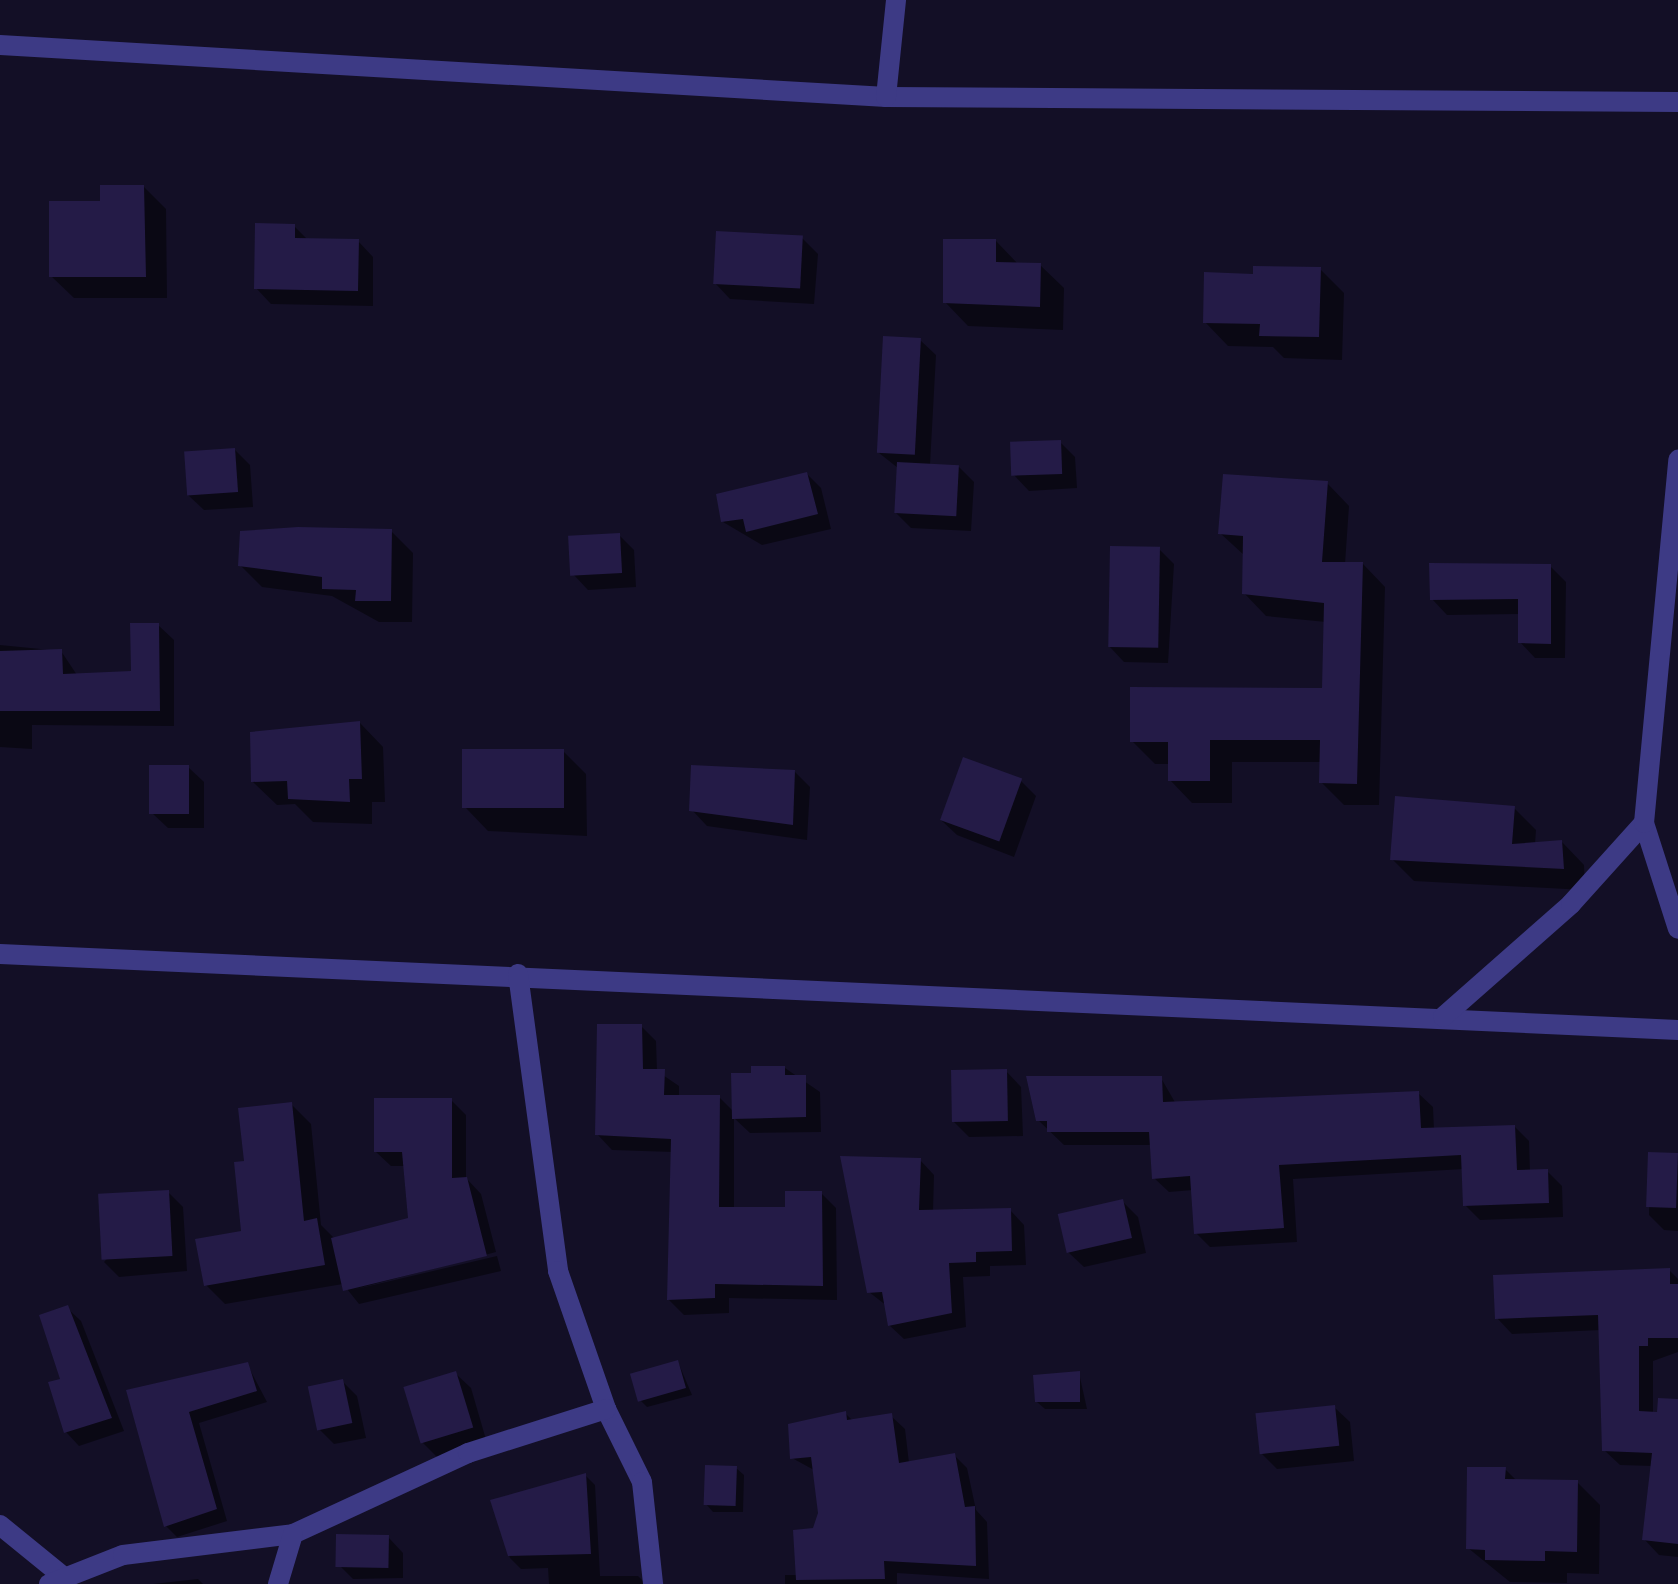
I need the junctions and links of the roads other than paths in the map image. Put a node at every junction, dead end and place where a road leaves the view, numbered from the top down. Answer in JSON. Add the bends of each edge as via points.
{"nodes":[{"id":1,"x":896,"y":0,"type":"edge"},
{"id":2,"x":0,"y":45,"type":"edge"},
{"id":3,"x":886,"y":97,"type":"junction"},
{"id":4,"x":1678,"y":102,"type":"edge"},
{"id":5,"x":1678,"y":460,"type":"edge"},
{"id":6,"x":1677,"y":499,"type":"edge"},
{"id":7,"x":1644,"y":823,"type":"junction"},
{"id":8,"x":1678,"y":929,"type":"edge"},
{"id":9,"x":0,"y":954,"type":"edge"},
{"id":10,"x":518,"y":974,"type":"junction"},
{"id":11,"x":1443,"y":1017,"type":"junction"},
{"id":12,"x":1678,"y":1030,"type":"edge"},
{"id":13,"x":606,"y":1409,"type":"junction"},
{"id":14,"x":0,"y":1525,"type":"edge"},
{"id":15,"x":293,"y":1534,"type":"junction"},
{"id":16,"x":57,"y":1581,"type":"edge"},
{"id":17,"x":278,"y":1584,"type":"edge"},
{"id":18,"x":653,"y":1584,"type":"edge"}],
"edges":[{"from":1,"to":3,"type":"street"},
{"from":2,"to":3,"type":"street"},
{"from":3,"to":4,"type":"street"},
{"from":5,"to":6,"type":"street"},
{"from":6,"to":7,"type":"street"},
{"from":7,"to":8,"type":"street"},
{"from":7,"to":11,"type":"street","via":[[1571,904]]},
{"from":9,"to":10,"type":"street"},
{"from":10,"to":11,"type":"street"},
{"from":10,"to":13,"type":"street","via":[[555,1257]]},
{"from":11,"to":12,"type":"street"},
{"from":13,"to":15,"type":"street","via":[[468,1453]]},
{"from":13,"to":18,"type":"street","via":[[642,1482]]},
{"from":14,"to":16,"type":"street"},
{"from":15,"to":16,"type":"street","via":[[193,1541],[123,1555]]},
{"from":15,"to":17,"type":"street"}]}
